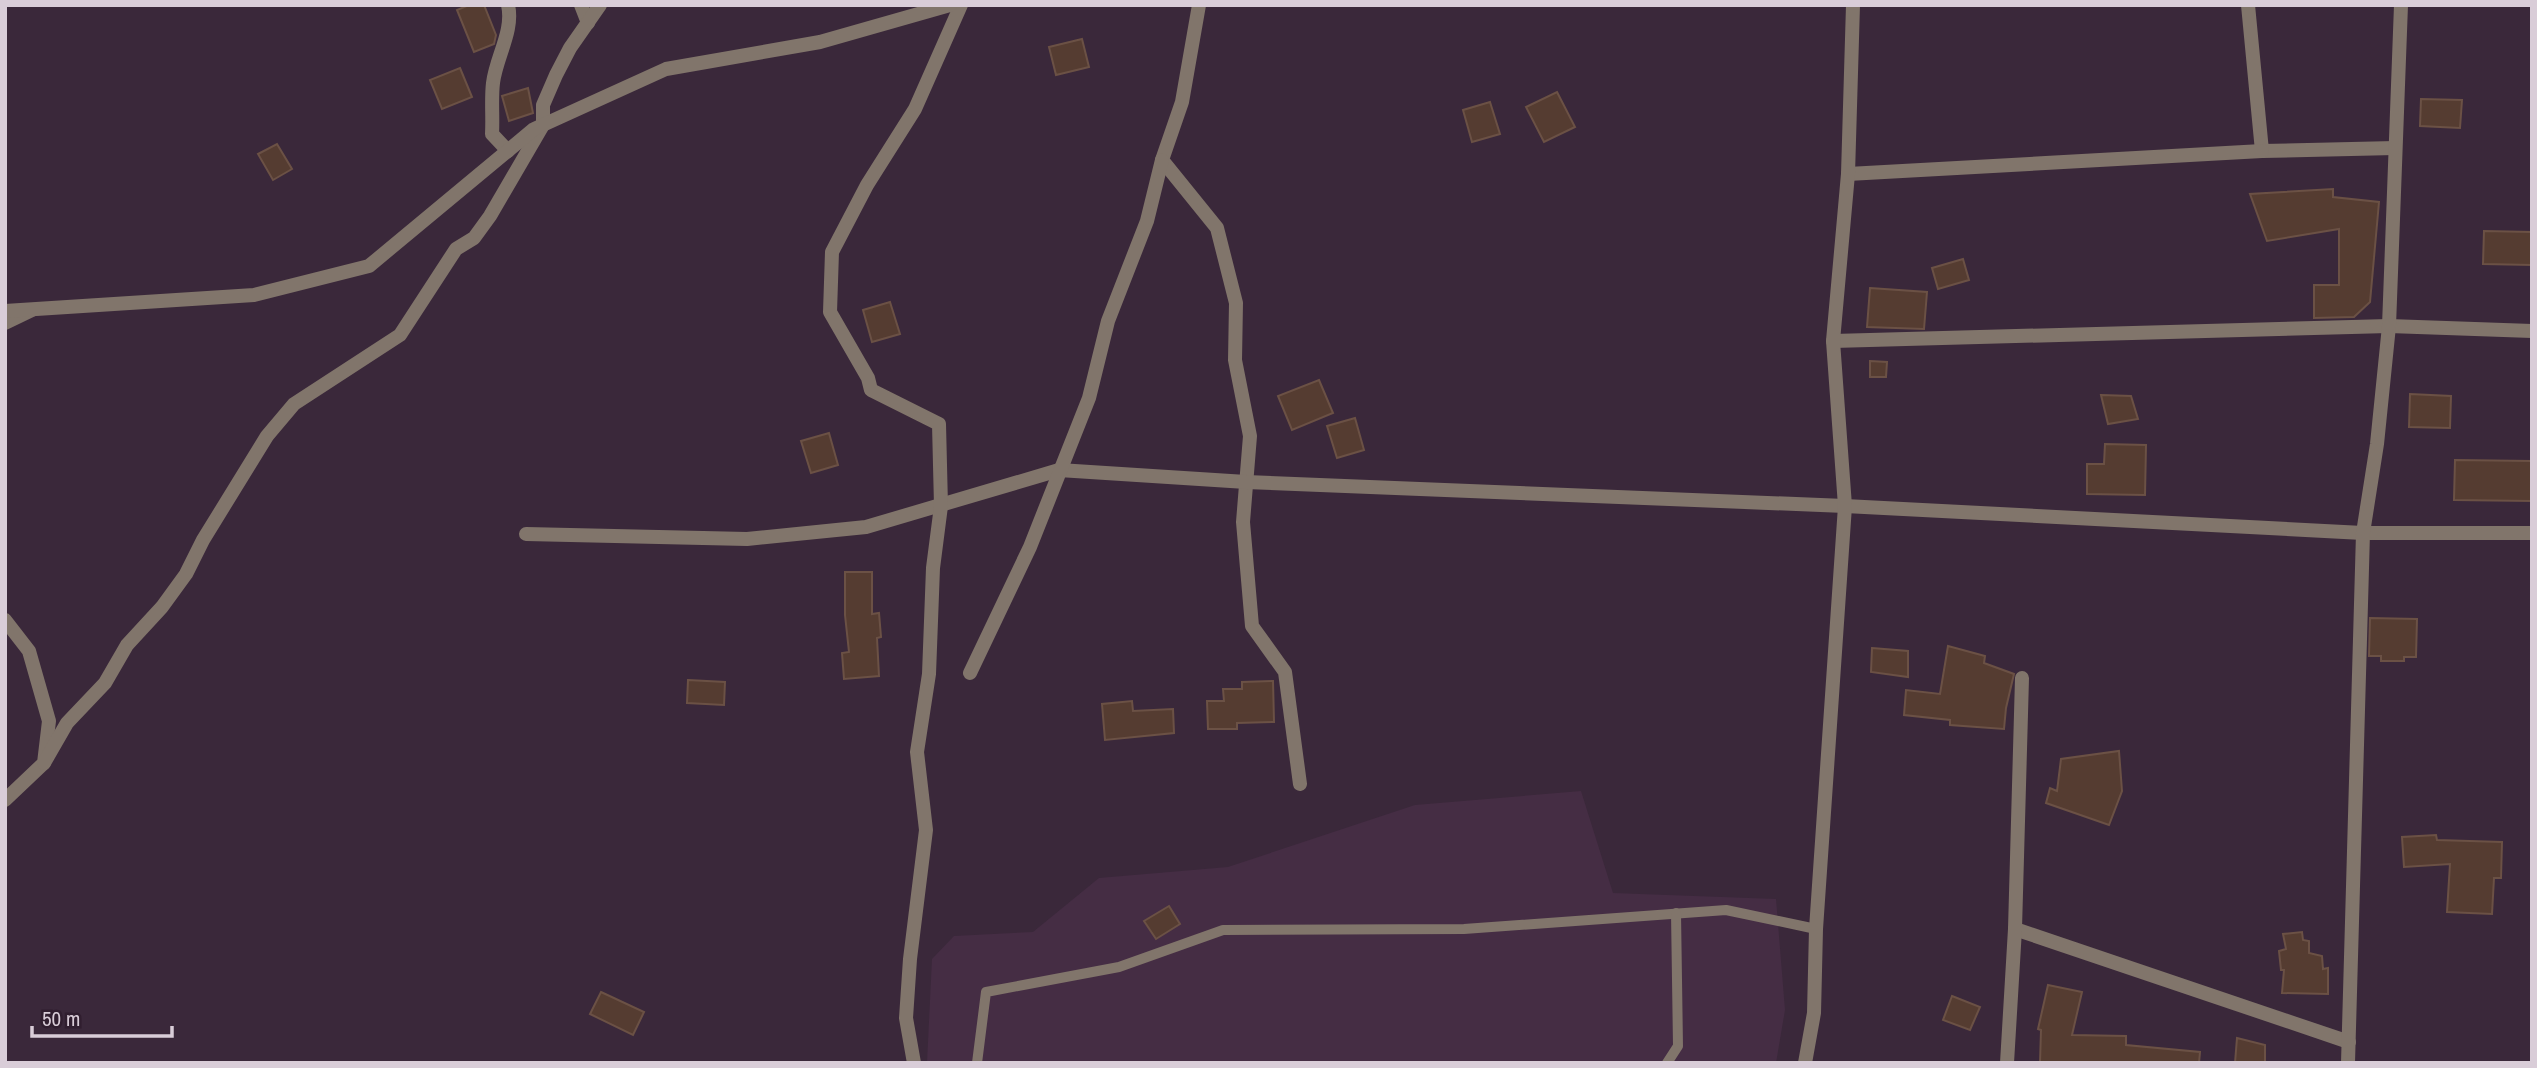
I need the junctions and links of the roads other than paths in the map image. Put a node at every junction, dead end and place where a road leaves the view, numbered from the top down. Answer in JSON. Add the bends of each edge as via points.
{"nodes":[{"id":1,"x":508,"y":5,"type":"edge"},
{"id":2,"x":582,"y":5,"type":"edge"},
{"id":3,"x":600,"y":5,"type":"edge"},
{"id":4,"x":961,"y":5,"type":"edge"},
{"id":5,"x":1199,"y":5,"type":"edge"},
{"id":6,"x":1853,"y":5,"type":"edge"},
{"id":7,"x":2248,"y":5,"type":"edge"},
{"id":8,"x":2401,"y":5,"type":"edge"},
{"id":9,"x":939,"y":7,"type":"edge"},
{"id":10,"x":588,"y":23,"type":"junction"},
{"id":11,"x":543,"y":125,"type":"junction"},
{"id":12,"x":2395,"y":148,"type":"junction"},
{"id":13,"x":508,"y":151,"type":"junction"},
{"id":14,"x":2262,"y":151,"type":"junction"},
{"id":15,"x":1162,"y":160,"type":"junction"},
{"id":16,"x":1848,"y":174,"type":"junction"},
{"id":17,"x":32,"y":310,"type":"junction"},
{"id":18,"x":5,"y":311,"type":"edge"},
{"id":19,"x":5,"y":323,"type":"edge"},
{"id":20,"x":2389,"y":326,"type":"junction"},
{"id":21,"x":2532,"y":331,"type":"edge"},
{"id":22,"x":1833,"y":341,"type":"junction"},
{"id":23,"x":1059,"y":470,"type":"junction"},
{"id":24,"x":1246,"y":482,"type":"junction"},
{"id":25,"x":941,"y":506,"type":"junction"},
{"id":26,"x":1845,"y":506,"type":"junction"},
{"id":27,"x":2363,"y":533,"type":"junction"},
{"id":28,"x":2532,"y":533,"type":"edge"},
{"id":29,"x":526,"y":534,"type":"dead end"},
{"id":30,"x":5,"y":620,"type":"edge"},
{"id":31,"x":970,"y":673,"type":"dead end"},
{"id":32,"x":2022,"y":678,"type":"dead end"},
{"id":33,"x":44,"y":763,"type":"junction"},
{"id":34,"x":1300,"y":784,"type":"dead end"},
{"id":35,"x":5,"y":800,"type":"edge"},
{"id":36,"x":1676,"y":913,"type":"junction"},
{"id":37,"x":1816,"y":929,"type":"junction"},
{"id":38,"x":2015,"y":929,"type":"junction"},
{"id":39,"x":2348,"y":1042,"type":"junction"},
{"id":40,"x":914,"y":1063,"type":"edge"},
{"id":41,"x":977,"y":1063,"type":"edge"},
{"id":42,"x":1667,"y":1063,"type":"edge"},
{"id":43,"x":1805,"y":1063,"type":"edge"},
{"id":44,"x":2007,"y":1063,"type":"edge"},
{"id":45,"x":2348,"y":1063,"type":"edge"}],
"edges":[{"from":1,"to":13,"type":"street","via":[[503,51],[493,81],[492,134]]},
{"from":2,"to":10,"type":"street"},
{"from":3,"to":10,"type":"street"},
{"from":4,"to":25,"type":"street","via":[[915,109],[867,185],[832,252],[831,264],[830,312],[871,390],[939,424]]},
{"from":5,"to":15,"type":"street","via":[[1182,102]]},
{"from":6,"to":16,"type":"street"},
{"from":7,"to":14,"type":"street"},
{"from":8,"to":12,"type":"street"},
{"from":9,"to":11,"type":"street","via":[[820,42],[666,69]]},
{"from":10,"to":11,"type":"street","via":[[542,105]]},
{"from":11,"to":13,"type":"street"},
{"from":11,"to":33,"type":"street","via":[[490,216],[474,238],[456,249],[400,335],[294,404],[267,436],[186,574],[127,645],[106,683],[67,723]]},
{"from":12,"to":14,"type":"street"},
{"from":12,"to":20,"type":"street"},
{"from":13,"to":17,"type":"street","via":[[369,266],[254,295]]},
{"from":14,"to":16,"type":"street"},
{"from":15,"to":23,"type":"street","via":[[1147,221],[1108,321],[1089,398]]},
{"from":15,"to":24,"type":"street","via":[[1217,228],[1236,303],[1235,360],[1250,436]]},
{"from":16,"to":22,"type":"street"},
{"from":17,"to":18,"type":"street"},
{"from":17,"to":19,"type":"street"},
{"from":20,"to":21,"type":"street"},
{"from":20,"to":22,"type":"street"},
{"from":20,"to":27,"type":"street"},
{"from":22,"to":26,"type":"street"},
{"from":23,"to":24,"type":"street"},
{"from":23,"to":25,"type":"street"},
{"from":23,"to":31,"type":"street","via":[[1030,547]]},
{"from":24,"to":26,"type":"street"},
{"from":24,"to":34,"type":"street","via":[[1242,522],[1252,626],[1285,672]]},
{"from":25,"to":29,"type":"street","via":[[866,527],[747,539]]},
{"from":25,"to":40,"type":"street","via":[[933,568],[929,674],[917,752],[926,830],[906,1018]]},
{"from":26,"to":27,"type":"street"},
{"from":26,"to":37,"type":"street"},
{"from":27,"to":28,"type":"street"},
{"from":27,"to":39,"type":"street"},
{"from":30,"to":33,"type":"street","via":[[29,651],[49,721]]},
{"from":32,"to":38,"type":"street"},
{"from":33,"to":35,"type":"street"},
{"from":36,"to":37,"type":"lane","via":[[1726,910]]},
{"from":36,"to":41,"type":"lane","via":[[1464,929],[1223,930],[1119,967],[986,992]]},
{"from":36,"to":42,"type":"lane","via":[[1678,1046]]},
{"from":37,"to":43,"type":"street","via":[[1814,1013]]},
{"from":38,"to":39,"type":"street"},
{"from":38,"to":44,"type":"street"},
{"from":39,"to":45,"type":"street"}]}
